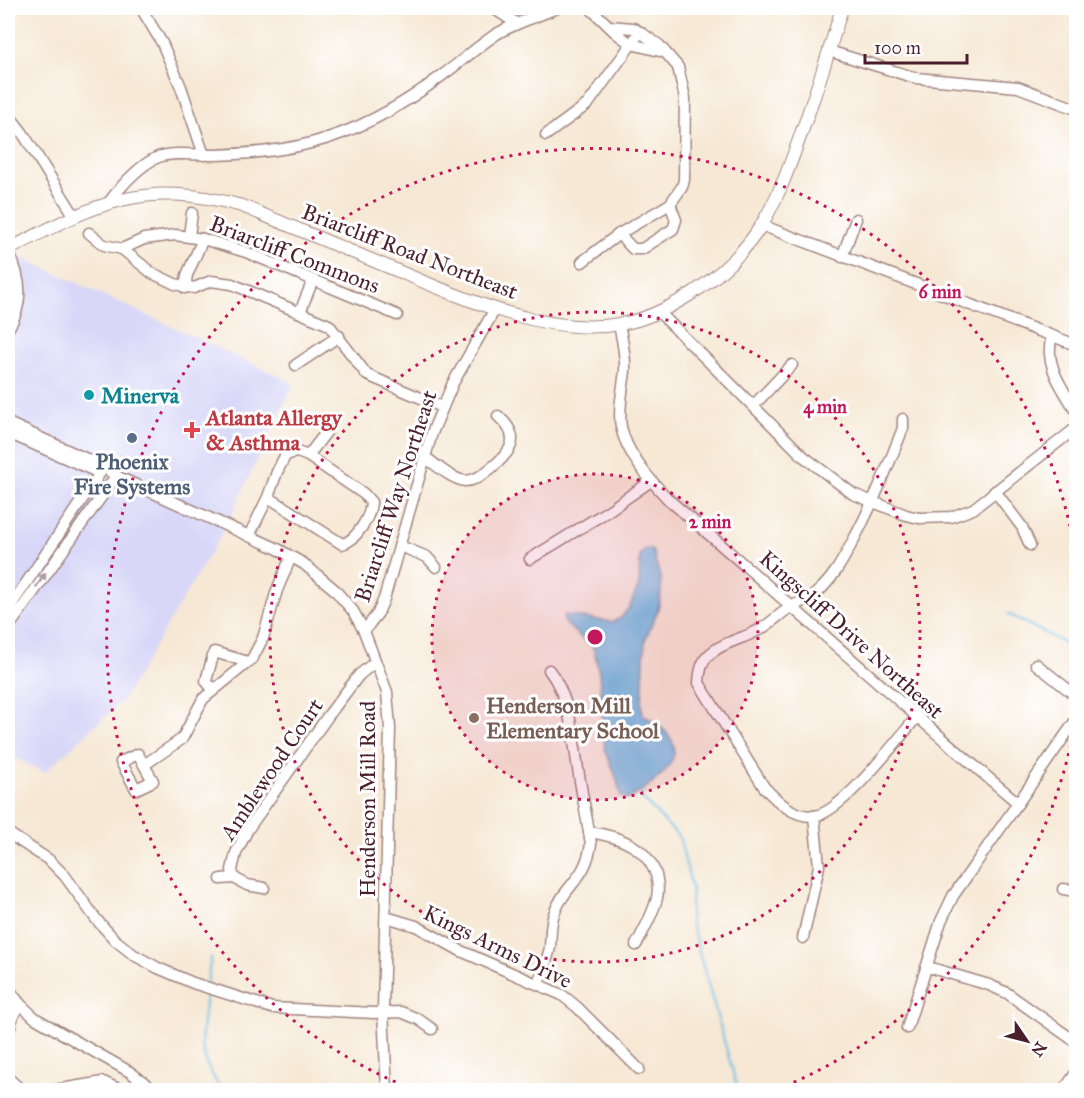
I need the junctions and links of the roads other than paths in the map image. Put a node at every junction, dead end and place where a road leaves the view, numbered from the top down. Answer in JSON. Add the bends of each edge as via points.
{"nodes":[{"id":1,"x":141,"y":8,"type":"edge"},
{"id":2,"x":493,"y":8,"type":"edge"},
{"id":3,"x":557,"y":8,"type":"edge"},
{"id":4,"x":590,"y":8,"type":"edge"},
{"id":5,"x":842,"y":8,"type":"edge"},
{"id":6,"x":516,"y":23,"type":"junction"},
{"id":7,"x":609,"y":26,"type":"junction"},
{"id":8,"x":640,"y":32,"type":"junction"},
{"id":9,"x":632,"y":44,"type":"junction"},
{"id":10,"x":829,"y":51,"type":"junction"},
{"id":11,"x":666,"y":53,"type":"junction"},
{"id":12,"x":1077,"y":109,"type":"edge"},
{"id":13,"x":8,"y":114,"type":"edge"},
{"id":14,"x":546,"y":135,"type":"dead end"},
{"id":15,"x":204,"y":155,"type":"junction"},
{"id":16,"x":110,"y":201,"type":"junction"},
{"id":17,"x":670,"y":204,"type":"junction"},
{"id":18,"x":192,"y":213,"type":"dead end"},
{"id":19,"x":74,"y":215,"type":"junction"},
{"id":20,"x":856,"y":219,"type":"dead end"},
{"id":21,"x":761,"y":225,"type":"junction"},
{"id":22,"x":88,"y":233,"type":"dead end"},
{"id":23,"x":619,"y":234,"type":"junction"},
{"id":24,"x":189,"y":236,"type":"junction"},
{"id":25,"x":203,"y":239,"type":"junction"},
{"id":26,"x":122,"y":249,"type":"junction"},
{"id":27,"x":8,"y":251,"type":"edge"},
{"id":28,"x":842,"y":257,"type":"junction"},
{"id":29,"x":582,"y":262,"type":"dead end"},
{"id":30,"x":313,"y":280,"type":"junction"},
{"id":31,"x":191,"y":290,"type":"junction"},
{"id":32,"x":495,"y":309,"type":"junction"},
{"id":33,"x":300,"y":312,"type":"junction"},
{"id":34,"x":659,"y":312,"type":"junction"},
{"id":35,"x":397,"y":315,"type":"dead end"},
{"id":36,"x":619,"y":324,"type":"junction"},
{"id":37,"x":8,"y":329,"type":"edge"},
{"id":38,"x":339,"y":336,"type":"junction"},
{"id":39,"x":1052,"y":336,"type":"junction"},
{"id":40,"x":1077,"y":345,"type":"edge"},
{"id":41,"x":296,"y":365,"type":"dead end"},
{"id":42,"x":792,"y":365,"type":"dead end"},
{"id":43,"x":753,"y":406,"type":"junction"},
{"id":44,"x":442,"y":407,"type":"junction"},
{"id":45,"x":1077,"y":411,"type":"edge"},
{"id":46,"x":498,"y":416,"type":"dead end"},
{"id":47,"x":903,"y":419,"type":"dead end"},
{"id":48,"x":8,"y":423,"type":"edge"},
{"id":49,"x":1077,"y":428,"type":"edge"},
{"id":50,"x":327,"y":430,"type":"dead end"},
{"id":51,"x":8,"y":433,"type":"edge"},
{"id":52,"x":308,"y":456,"type":"junction"},
{"id":53,"x":425,"y":457,"type":"junction"},
{"id":54,"x":103,"y":470,"type":"junction"},
{"id":55,"x":116,"y":476,"type":"junction"},
{"id":56,"x":651,"y":481,"type":"junction"},
{"id":57,"x":994,"y":491,"type":"junction"},
{"id":58,"x":268,"y":497,"type":"junction"},
{"id":59,"x":874,"y":502,"type":"junction"},
{"id":60,"x":249,"y":536,"type":"junction"},
{"id":61,"x":1030,"y":545,"type":"dead end"},
{"id":62,"x":400,"y":546,"type":"junction"},
{"id":63,"x":291,"y":557,"type":"junction"},
{"id":64,"x":530,"y":559,"type":"dead end"},
{"id":65,"x":436,"y":567,"type":"dead end"},
{"id":66,"x":793,"y":606,"type":"junction"},
{"id":67,"x":8,"y":610,"type":"edge"},
{"id":68,"x":8,"y":628,"type":"edge"},
{"id":69,"x":364,"y":631,"type":"junction"},
{"id":70,"x":248,"y":662,"type":"junction"},
{"id":71,"x":375,"y":662,"type":"junction"},
{"id":72,"x":1036,"y":664,"type":"dead end"},
{"id":73,"x":549,"y":670,"type":"dead end"},
{"id":74,"x":215,"y":688,"type":"junction"},
{"id":75,"x":1077,"y":696,"type":"edge"},
{"id":76,"x":916,"y":718,"type":"junction"},
{"id":77,"x":1077,"y":720,"type":"edge"},
{"id":78,"x":144,"y":765,"type":"dead end"},
{"id":79,"x":1018,"y":803,"type":"junction"},
{"id":80,"x":814,"y":816,"type":"junction"},
{"id":81,"x":589,"y":832,"type":"junction"},
{"id":82,"x":8,"y":833,"type":"edge"},
{"id":83,"x":234,"y":878,"type":"junction"},
{"id":84,"x":221,"y":879,"type":"dead end"},
{"id":85,"x":264,"y":888,"type":"dead end"},
{"id":86,"x":1063,"y":889,"type":"dead end"},
{"id":87,"x":1077,"y":891,"type":"edge"},
{"id":88,"x":386,"y":917,"type":"junction"},
{"id":89,"x":803,"y":938,"type":"dead end"},
{"id":90,"x":636,"y":945,"type":"dead end"},
{"id":91,"x":928,"y":967,"type":"junction"},
{"id":92,"x":538,"y":984,"type":"junction"},
{"id":93,"x":8,"y":988,"type":"edge"},
{"id":94,"x":20,"y":1004,"type":"junction"},
{"id":95,"x":383,"y":1011,"type":"junction"},
{"id":96,"x":907,"y":1028,"type":"dead end"},
{"id":97,"x":432,"y":1029,"type":"dead end"},
{"id":98,"x":8,"y":1034,"type":"edge"},
{"id":99,"x":1077,"y":1042,"type":"edge"},
{"id":100,"x":116,"y":1065,"type":"junction"},
{"id":101,"x":639,"y":1069,"type":"dead end"},
{"id":102,"x":1077,"y":1074,"type":"edge"},
{"id":103,"x":8,"y":1078,"type":"edge"},
{"id":104,"x":103,"y":1082,"type":"junction"},
{"id":105,"x":21,"y":1090,"type":"edge"},
{"id":106,"x":55,"y":1090,"type":"edge"},
{"id":107,"x":121,"y":1090,"type":"edge"},
{"id":108,"x":154,"y":1090,"type":"edge"},
{"id":109,"x":387,"y":1090,"type":"edge"},
{"id":110,"x":1064,"y":1090,"type":"edge"}],
"edges":[{"from":1,"to":15,"type":"street","via":[[162,43]]},
{"from":2,"to":6,"type":"street"},
{"from":3,"to":6,"type":"street"},
{"from":4,"to":7,"type":"street"},
{"from":5,"to":10,"type":"main road","name":"Briarcliff Road Northeast"},
{"from":6,"to":15,"type":"street","via":[[406,99],[346,132],[291,147]]},
{"from":7,"to":8,"type":"street"},
{"from":7,"to":9,"type":"street"},
{"from":8,"to":9,"type":"street"},
{"from":8,"to":11,"type":"street"},
{"from":9,"to":11,"type":"street"},
{"from":9,"to":14,"type":"street","via":[[588,104]]},
{"from":10,"to":12,"type":"street","via":[[916,78],[1018,87]]},
{"from":10,"to":21,"type":"main road","name":"Briarcliff Road Northeast","via":[[783,186]]},
{"from":11,"to":17,"type":"street","via":[[678,67],[685,99],[684,180]]},
{"from":13,"to":19,"type":"street"},
{"from":15,"to":16,"type":"street","via":[[156,158]]},
{"from":16,"to":19,"type":"main road","name":"Briarcliff Road Northeast"},
{"from":16,"to":32,"type":"main road","name":"Briarcliff Road Northeast","via":[[172,194],[218,199]]},
{"from":17,"to":23,"type":"street"},
{"from":17,"to":23,"type":"street","via":[[676,220],[673,229],[642,249],[633,249]]},
{"from":18,"to":24,"type":"street"},
{"from":19,"to":27,"type":"main road","name":"Briarcliff Road Northeast"},
{"from":20,"to":28,"type":"street"},
{"from":21,"to":28,"type":"street"},
{"from":21,"to":34,"type":"main road","name":"Briarcliff Road Northeast","via":[[716,275]]},
{"from":22,"to":26,"type":"street","via":[[104,244]]},
{"from":23,"to":29,"type":"street"},
{"from":24,"to":25,"type":"street","name":"Briarcliff Commons"},
{"from":24,"to":26,"type":"street","name":"Briarcliff Commons","via":[[144,238]]},
{"from":25,"to":30,"type":"street","name":"Briarcliff Commons"},
{"from":25,"to":31,"type":"street","via":[[187,275]]},
{"from":26,"to":31,"type":"street","via":[[152,273]]},
{"from":27,"to":37,"type":"street","via":[[21,291],[17,312]]},
{"from":28,"to":39,"type":"street"},
{"from":30,"to":33,"type":"street"},
{"from":30,"to":35,"type":"street","name":"Briarcliff Commons"},
{"from":31,"to":33,"type":"street","via":[[218,280]]},
{"from":32,"to":36,"type":"main road","name":"Briarcliff Road Northeast","via":[[566,324]]},
{"from":32,"to":44,"type":"street","name":"Briarcliff Way Northeast"},
{"from":33,"to":38,"type":"street","via":[[329,325]]},
{"from":34,"to":36,"type":"main road","name":"Briarcliff Road Northeast"},
{"from":34,"to":43,"type":"street"},
{"from":36,"to":56,"type":"street","name":"Kingscliff Drive Northeast","via":[[625,367],[621,428],[628,448]]},
{"from":38,"to":41,"type":"street"},
{"from":38,"to":44,"type":"street","via":[[367,375]]},
{"from":39,"to":40,"type":"street"},
{"from":39,"to":45,"type":"street","via":[[1049,357]]},
{"from":42,"to":43,"type":"street"},
{"from":43,"to":59,"type":"street","via":[[803,456],[853,494]]},
{"from":44,"to":53,"type":"street","name":"Briarcliff Way Northeast"},
{"from":46,"to":53,"type":"street","via":[[507,424],[512,447],[469,483]]},
{"from":47,"to":59,"type":"street"},
{"from":48,"to":54,"type":"street","name":"Henderson Mill Road"},
{"from":49,"to":57,"type":"street"},
{"from":50,"to":52,"type":"street"},
{"from":51,"to":54,"type":"street","name":"Henderson Mill Road"},
{"from":52,"to":58,"type":"street","via":[[297,452],[285,456]]},
{"from":52,"to":58,"type":"street","via":[[371,502],[369,515],[351,546],[332,539]]},
{"from":53,"to":62,"type":"street","name":"Briarcliff Way Northeast"},
{"from":54,"to":55,"type":"street","name":"Henderson Mill Road"},
{"from":54,"to":67,"type":"street"},
{"from":55,"to":60,"type":"street","name":"Henderson Mill Road"},
{"from":68,"to":55,"type":"street","one_way":true},
{"from":56,"to":64,"type":"street"},
{"from":56,"to":66,"type":"street","name":"Kingscliff Drive Northeast"},
{"from":57,"to":59,"type":"street","via":[[973,509],[951,517],[917,518]]},
{"from":57,"to":61,"type":"street","via":[[1022,527]]},
{"from":58,"to":60,"type":"street"},
{"from":59,"to":66,"type":"street","via":[[838,570],[812,597]]},
{"from":60,"to":63,"type":"street","name":"Henderson Mill Road"},
{"from":62,"to":65,"type":"street","via":[[427,557]]},
{"from":62,"to":69,"type":"street","name":"Briarcliff Way Northeast","via":[[378,613]]},
{"from":63,"to":69,"type":"street","name":"Henderson Mill Road","via":[[334,589]]},
{"from":63,"to":70,"type":"street","via":[[261,644]]},
{"from":66,"to":76,"type":"street","name":"Kingscliff Drive Northeast"},
{"from":66,"to":80,"type":"street","via":[[776,621],[709,654],[699,683],[764,787],[791,810]]},
{"from":69,"to":71,"type":"street","name":"Henderson Mill Road"},
{"from":70,"to":74,"type":"street"},
{"from":70,"to":74,"type":"street","via":[[214,652],[206,681]]},
{"from":71,"to":83,"type":"street","name":"Amblewood Court","via":[[359,675],[248,829],[232,870]]},
{"from":71,"to":88,"type":"street","name":"Henderson Mill Road","via":[[387,692],[390,728]]},
{"from":72,"to":75,"type":"street"},
{"from":73,"to":81,"type":"street","via":[[566,706]]},
{"from":74,"to":78,"type":"street","via":[[203,699],[183,739]]},
{"from":76,"to":79,"type":"street","name":"Kingscliff Drive Northeast"},
{"from":76,"to":80,"type":"street","via":[[850,794]]},
{"from":77,"to":79,"type":"street"},
{"from":79,"to":91,"type":"street","via":[[953,896],[941,921]]},
{"from":80,"to":89,"type":"street","via":[[819,866]]},
{"from":81,"to":90,"type":"street","via":[[634,846],[654,870],[658,896]]},
{"from":81,"to":92,"type":"street","via":[[589,860],[553,915],[550,950]]},
{"from":82,"to":95,"type":"street","via":[[49,860],[115,940],[158,968],[272,1008]]},
{"from":83,"to":84,"type":"street"},
{"from":83,"to":85,"type":"street","name":"Amblewood Court"},
{"from":86,"to":87,"type":"street"},
{"from":88,"to":92,"type":"street","name":"Kings Arms Drive","via":[[416,926],[461,951]]},
{"from":88,"to":95,"type":"street","name":"Henderson Mill Road"},
{"from":91,"to":96,"type":"street"},
{"from":91,"to":99,"type":"street","via":[[1007,993]]},
{"from":92,"to":101,"type":"street","name":"Kings Arms Drive","via":[[577,1007]]},
{"from":93,"to":94,"type":"street"},
{"from":94,"to":98,"type":"street"},
{"from":94,"to":100,"type":"street","via":[[35,1018]]},
{"from":95,"to":97,"type":"street","via":[[401,1012]]},
{"from":95,"to":109,"type":"street","name":"Henderson Mill Road"},
{"from":100,"to":104,"type":"street"},
{"from":100,"to":108,"type":"street"},
{"from":102,"to":110,"type":"street"},
{"from":103,"to":105,"type":"street"},
{"from":104,"to":106,"type":"street"},
{"from":104,"to":107,"type":"street"}]}
